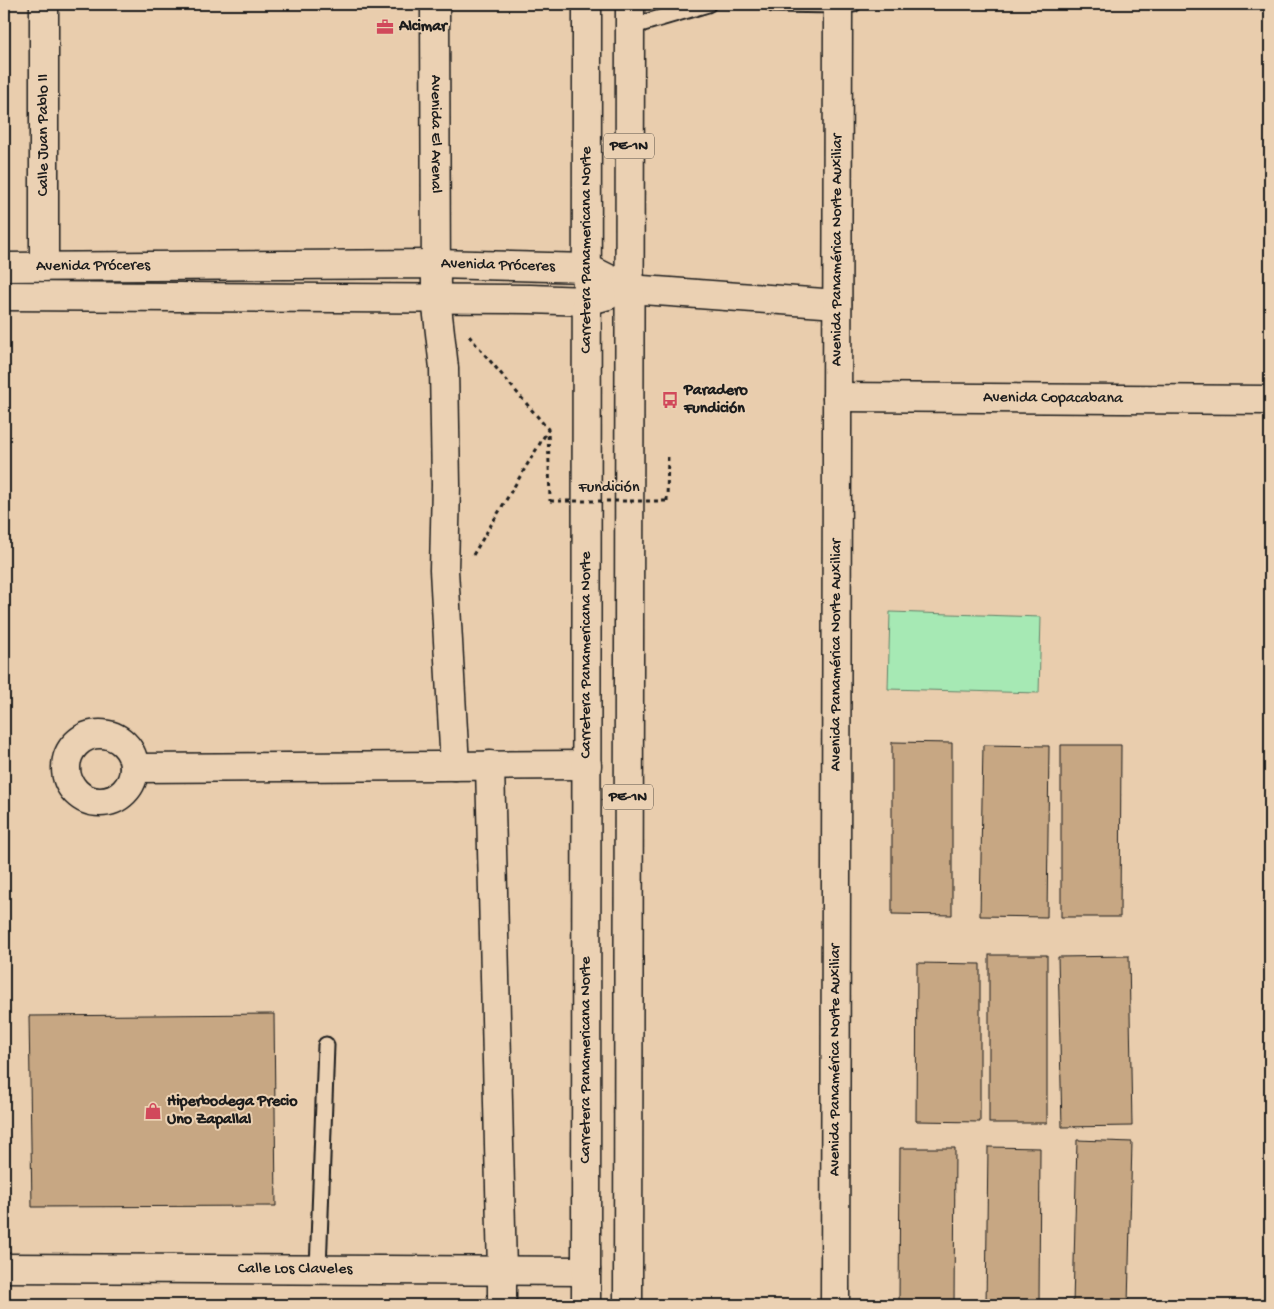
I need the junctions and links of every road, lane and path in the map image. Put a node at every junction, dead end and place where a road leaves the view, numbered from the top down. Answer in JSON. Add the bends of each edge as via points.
{"nodes":[{"id":1,"x":44,"y":4,"type":"edge"},
{"id":2,"x":435,"y":4,"type":"edge"},
{"id":3,"x":587,"y":4,"type":"edge"},
{"id":4,"x":708,"y":4,"type":"edge"},
{"id":5,"x":773,"y":4,"type":"edge"},
{"id":6,"x":843,"y":4,"type":"edge"},
{"id":7,"x":630,"y":16,"type":"edge"},
{"id":8,"x":436,"y":264,"type":"junction"},
{"id":9,"x":4,"y":267,"type":"edge"},
{"id":10,"x":44,"y":267,"type":"junction"},
{"id":11,"x":587,"y":268,"type":"junction"},
{"id":12,"x":629,"y":289,"type":"junction"},
{"id":13,"x":4,"y":296,"type":"edge"},
{"id":14,"x":436,"y":298,"type":"junction"},
{"id":15,"x":587,"y":301,"type":"junction"},
{"id":16,"x":838,"y":304,"type":"junction"},
{"id":17,"x":465,"y":332,"type":"dead end"},
{"id":18,"x":837,"y":397,"type":"junction"},
{"id":19,"x":1270,"y":400,"type":"edge"},
{"id":20,"x":548,"y":429,"type":"junction"},
{"id":21,"x":668,"y":454,"type":"dead end"},
{"id":22,"x":471,"y":559,"type":"dead end"},
{"id":23,"x":587,"y":765,"type":"junction"},
{"id":24,"x":455,"y":766,"type":"junction"},
{"id":25,"x":490,"y":766,"type":"junction"},
{"id":26,"x":134,"y":768,"type":"dead end"},
{"id":27,"x":326,"y":1045,"type":"dead end"},
{"id":28,"x":4,"y":1268,"type":"edge"},
{"id":29,"x":318,"y":1270,"type":"junction"},
{"id":30,"x":502,"y":1271,"type":"junction"},
{"id":31,"x":586,"y":1272,"type":"junction"},
{"id":32,"x":502,"y":1305,"type":"edge"},
{"id":33,"x":586,"y":1305,"type":"edge"},
{"id":34,"x":628,"y":1305,"type":"edge"},
{"id":35,"x":835,"y":1305,"type":"edge"}],
"edges":[{"from":1,"to":10,"type":"main road","name":"Calle Juan Pablo II"},
{"from":2,"to":8,"type":"main road","name":"Avenida El Arenal"},
{"from":3,"to":11,"type":"main road","name":"Carretera Panamericana Norte","number":"PE-1N"},
{"from":4,"to":7,"type":"lane"},
{"from":5,"to":6,"type":"lane"},
{"from":6,"to":16,"type":"main road","name":"Avenida Panamérica Norte Auxiliar"},
{"from":7,"to":12,"type":"main road","number":"PE-1N"},
{"from":8,"to":10,"type":"main road","name":"Avenida Próceres"},
{"from":8,"to":11,"type":"main road","name":"Avenida Próceres"},
{"from":8,"to":14,"type":"main road","name":"Avenida El Arenal"},
{"from":9,"to":10,"type":"main road","name":"Avenida Próceres"},
{"from":11,"to":12,"type":"main road","name":"Avenida Próceres"},
{"from":11,"to":15,"type":"main road","name":"Carretera Panamericana Norte","number":"PE-1N"},
{"from":12,"to":15,"type":"main road","name":"Avenida Próceres"},
{"from":12,"to":16,"type":"main road"},
{"from":12,"to":34,"type":"main road","number":"PE-1N"},
{"from":13,"to":14,"type":"main road","name":"Avenida Próceres"},
{"from":14,"to":15,"type":"main road","name":"Avenida Próceres"},
{"from":14,"to":24,"type":"main road","name":"Avenida El Arenal","via":[[444,368],[444,570]]},
{"from":15,"to":23,"type":"main road","name":"Carretera Panamericana Norte","number":"PE-1N"},
{"from":16,"to":18,"type":"main road","name":"Avenida Panamérica Norte Auxiliar"},
{"from":17,"to":20,"type":"path"},
{"from":18,"to":19,"type":"main road","name":"Avenida Copacabana"},
{"from":18,"to":35,"type":"main road","name":"Avenida Panamérica Norte Auxiliar"},
{"from":20,"to":21,"type":"path","name":"Fundición","bridge":true,"via":[[550,501],[667,500]]},
{"from":20,"to":22,"type":"path"},
{"from":23,"to":25,"type":"main road"},
{"from":23,"to":31,"type":"main road","name":"Carretera Panamericana Norte","number":"PE-1N"},
{"from":24,"to":25,"type":"main road"},
{"from":24,"to":26,"type":"main road"},
{"from":25,"to":30,"type":"main road"},
{"from":27,"to":29,"type":"lane"},
{"from":28,"to":29,"type":"main road","name":"Calle Los Claveles"},
{"from":29,"to":30,"type":"main road","name":"Calle Los Claveles"},
{"from":30,"to":31,"type":"main road","name":"Calle Los Claveles"},
{"from":30,"to":32,"type":"main road"},
{"from":31,"to":33,"type":"main road","name":"Carretera Panamericana Norte","number":"PE-1N"}]}
